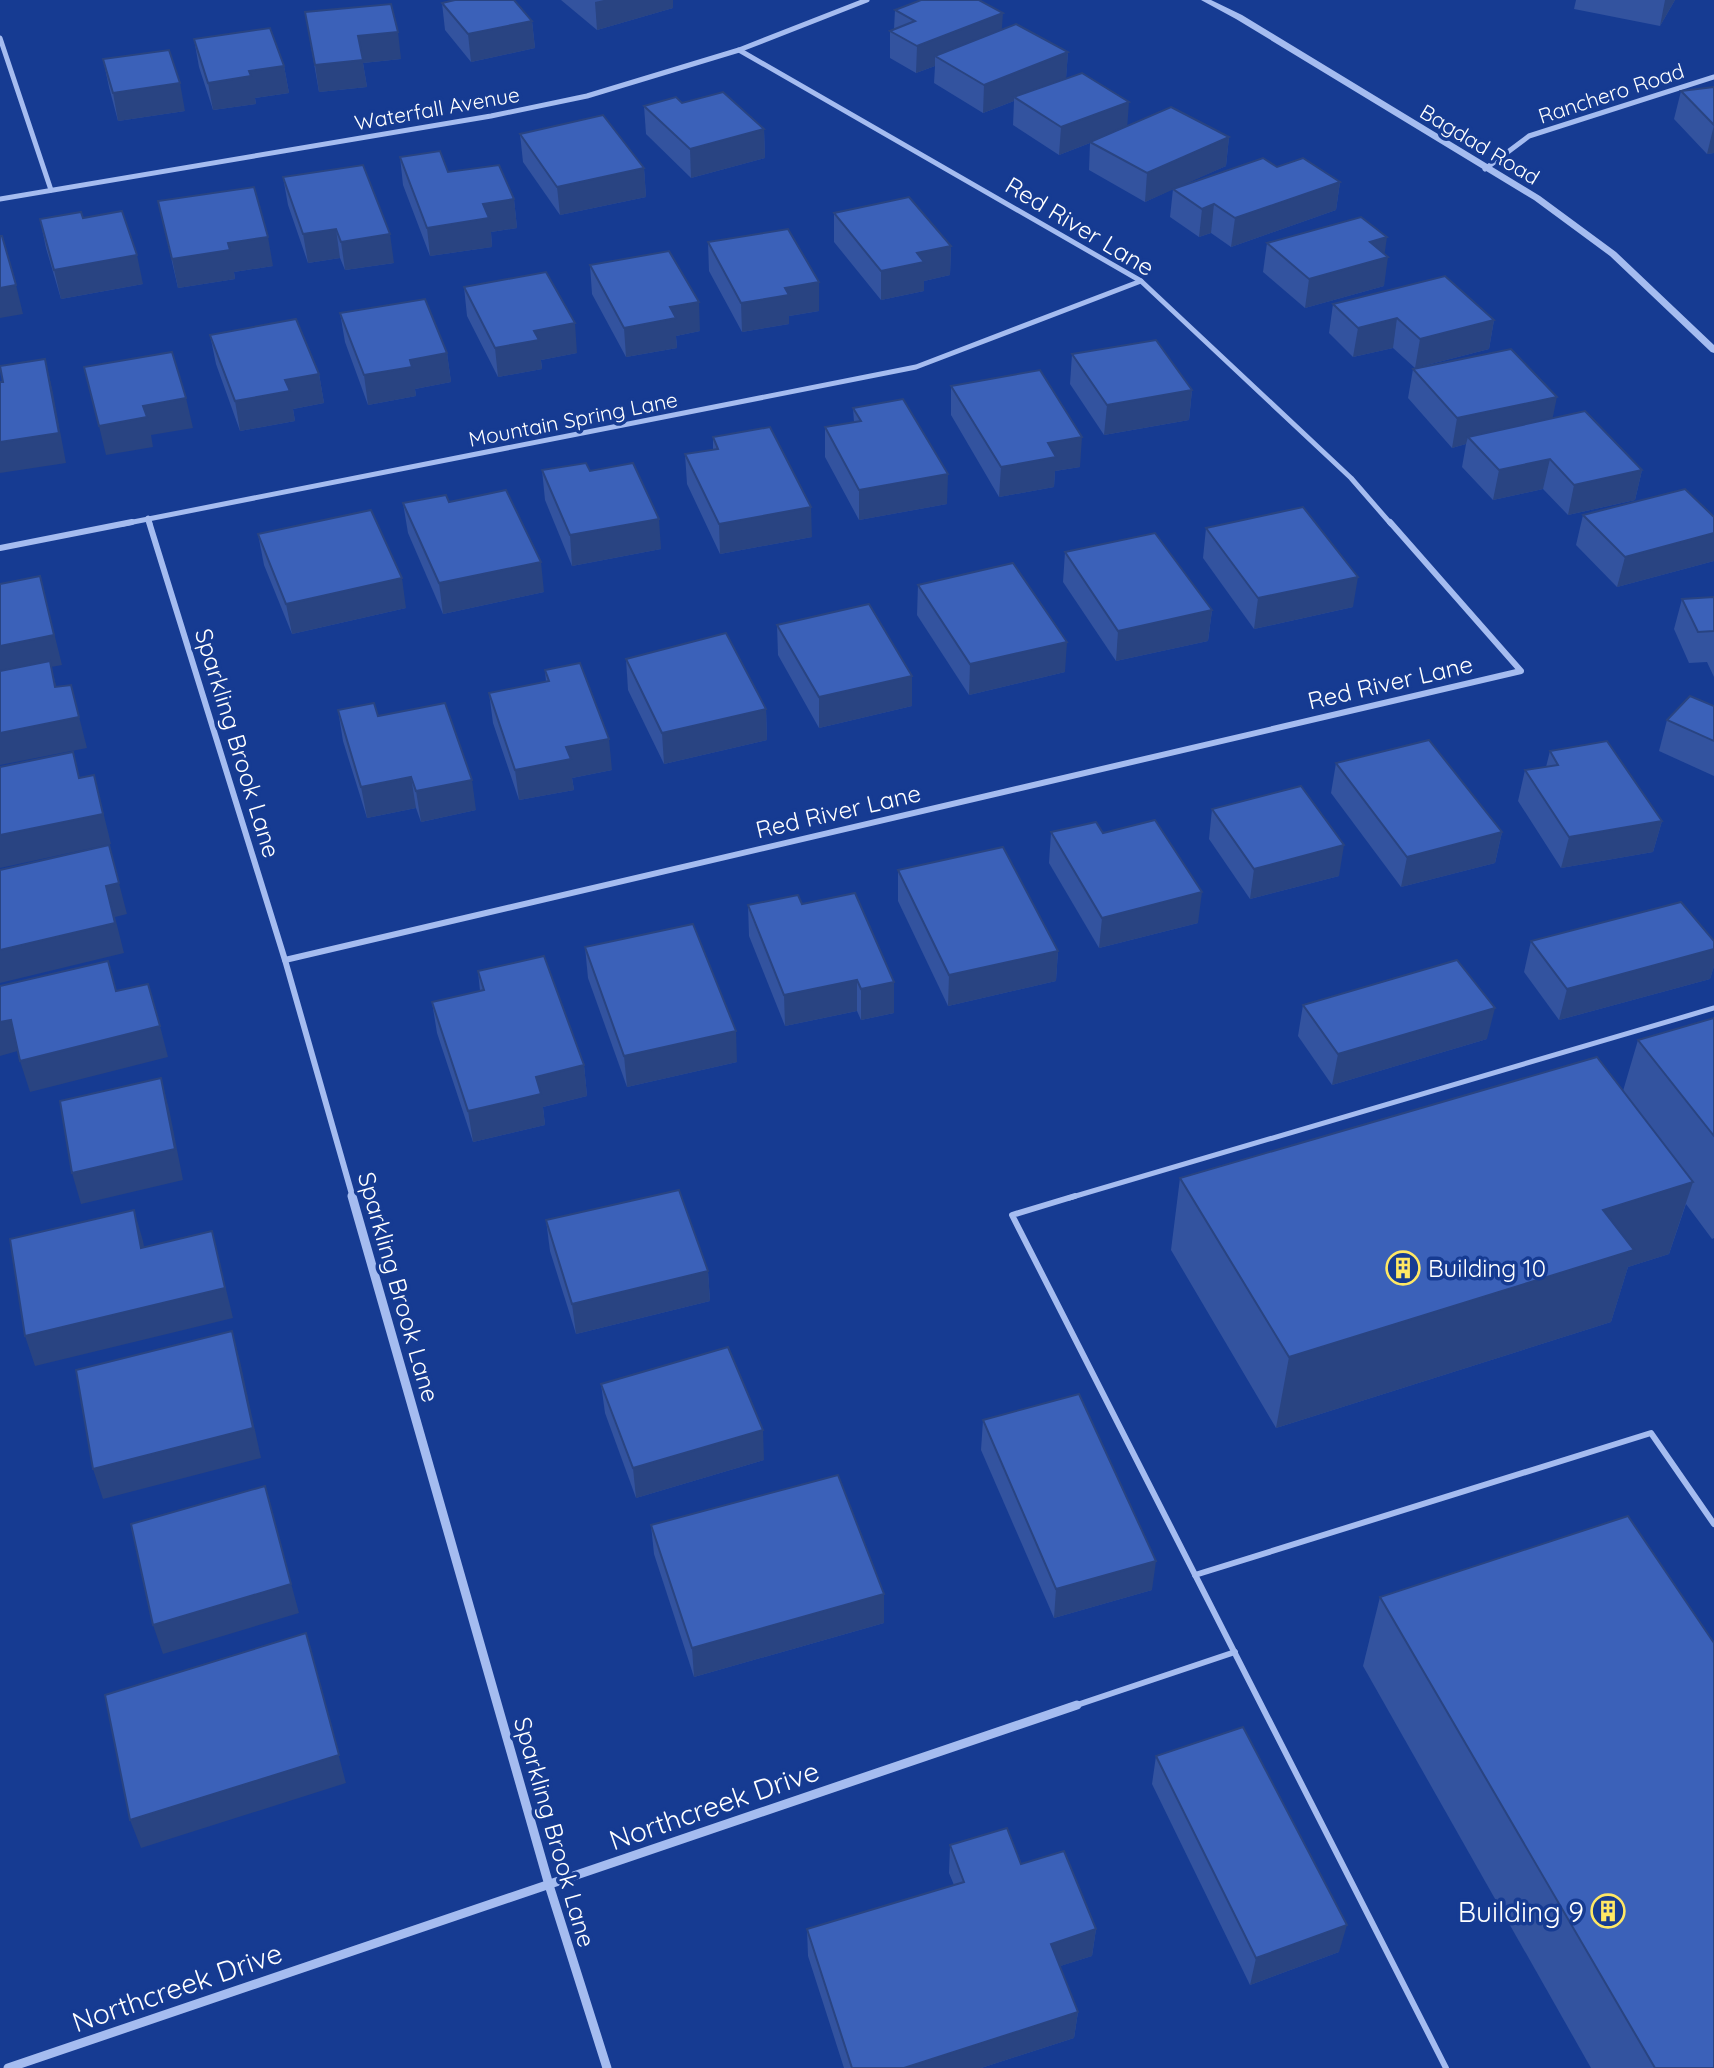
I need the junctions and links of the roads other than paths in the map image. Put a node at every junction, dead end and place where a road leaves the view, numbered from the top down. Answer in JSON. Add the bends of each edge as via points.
{"nodes":[{"id":1,"x":867,"y":0,"type":"edge"},
{"id":2,"x":1206,"y":0,"type":"edge"},
{"id":3,"x":0,"y":38,"type":"edge"},
{"id":4,"x":739,"y":50,"type":"junction"},
{"id":5,"x":1714,"y":77,"type":"edge"},
{"id":6,"x":1485,"y":169,"type":"junction"},
{"id":7,"x":51,"y":190,"type":"junction"},
{"id":8,"x":0,"y":199,"type":"edge"},
{"id":9,"x":1141,"y":281,"type":"junction"},
{"id":10,"x":1714,"y":350,"type":"edge"},
{"id":11,"x":148,"y":518,"type":"junction"},
{"id":12,"x":0,"y":548,"type":"edge"},
{"id":13,"x":285,"y":960,"type":"junction"},
{"id":14,"x":1714,"y":1008,"type":"edge"},
{"id":15,"x":1714,"y":1524,"type":"edge"},
{"id":16,"x":1195,"y":1575,"type":"junction"},
{"id":17,"x":1235,"y":1652,"type":"junction"},
{"id":18,"x":1077,"y":1705,"type":"joint"},
{"id":19,"x":549,"y":1885,"type":"junction"},
{"id":20,"x":8,"y":2068,"type":"edge"},
{"id":21,"x":607,"y":2068,"type":"edge"},
{"id":22,"x":1446,"y":2068,"type":"edge"}],
"edges":[{"from":1,"to":4,"type":"street","name":"Waterfall Avenue"},
{"from":2,"to":6,"type":"street","name":"Bagdad Road"},
{"from":3,"to":7,"type":"street"},
{"from":4,"to":7,"type":"street","name":"Waterfall Avenue","via":[[587,96],[505,113]]},
{"from":4,"to":9,"type":"street","name":"Red River Lane"},
{"from":5,"to":6,"type":"street","name":"Ranchero Road","via":[[1529,136]]},
{"from":6,"to":10,"type":"street","name":"Bagdad Road","via":[[1537,198],[1613,254]]},
{"from":7,"to":8,"type":"street","name":"Waterfall Avenue"},
{"from":9,"to":11,"type":"street","name":"Mountain Spring Lane","via":[[916,367]]},
{"from":9,"to":13,"type":"street","name":"Red River Lane","via":[[1351,478],[1521,671]]},
{"from":11,"to":12,"type":"street","name":"Mountain Spring Lane"},
{"from":11,"to":13,"type":"street","name":"Sparkling Brook Lane"},
{"from":13,"to":19,"type":"street","name":"Sparkling Brook Lane"},
{"from":14,"to":16,"type":"lane","via":[[1012,1215]]},
{"from":15,"to":16,"type":"lane","via":[[1651,1433]]},
{"from":16,"to":17,"type":"lane"},
{"from":17,"to":18,"type":"lane","name":"Northcreek Drive"},
{"from":17,"to":22,"type":"lane"},
{"from":18,"to":19,"type":"street","name":"Northcreek Drive"},
{"from":19,"to":20,"type":"street","name":"Northcreek Drive"},
{"from":19,"to":21,"type":"street","name":"Sparkling Brook Lane"}]}
